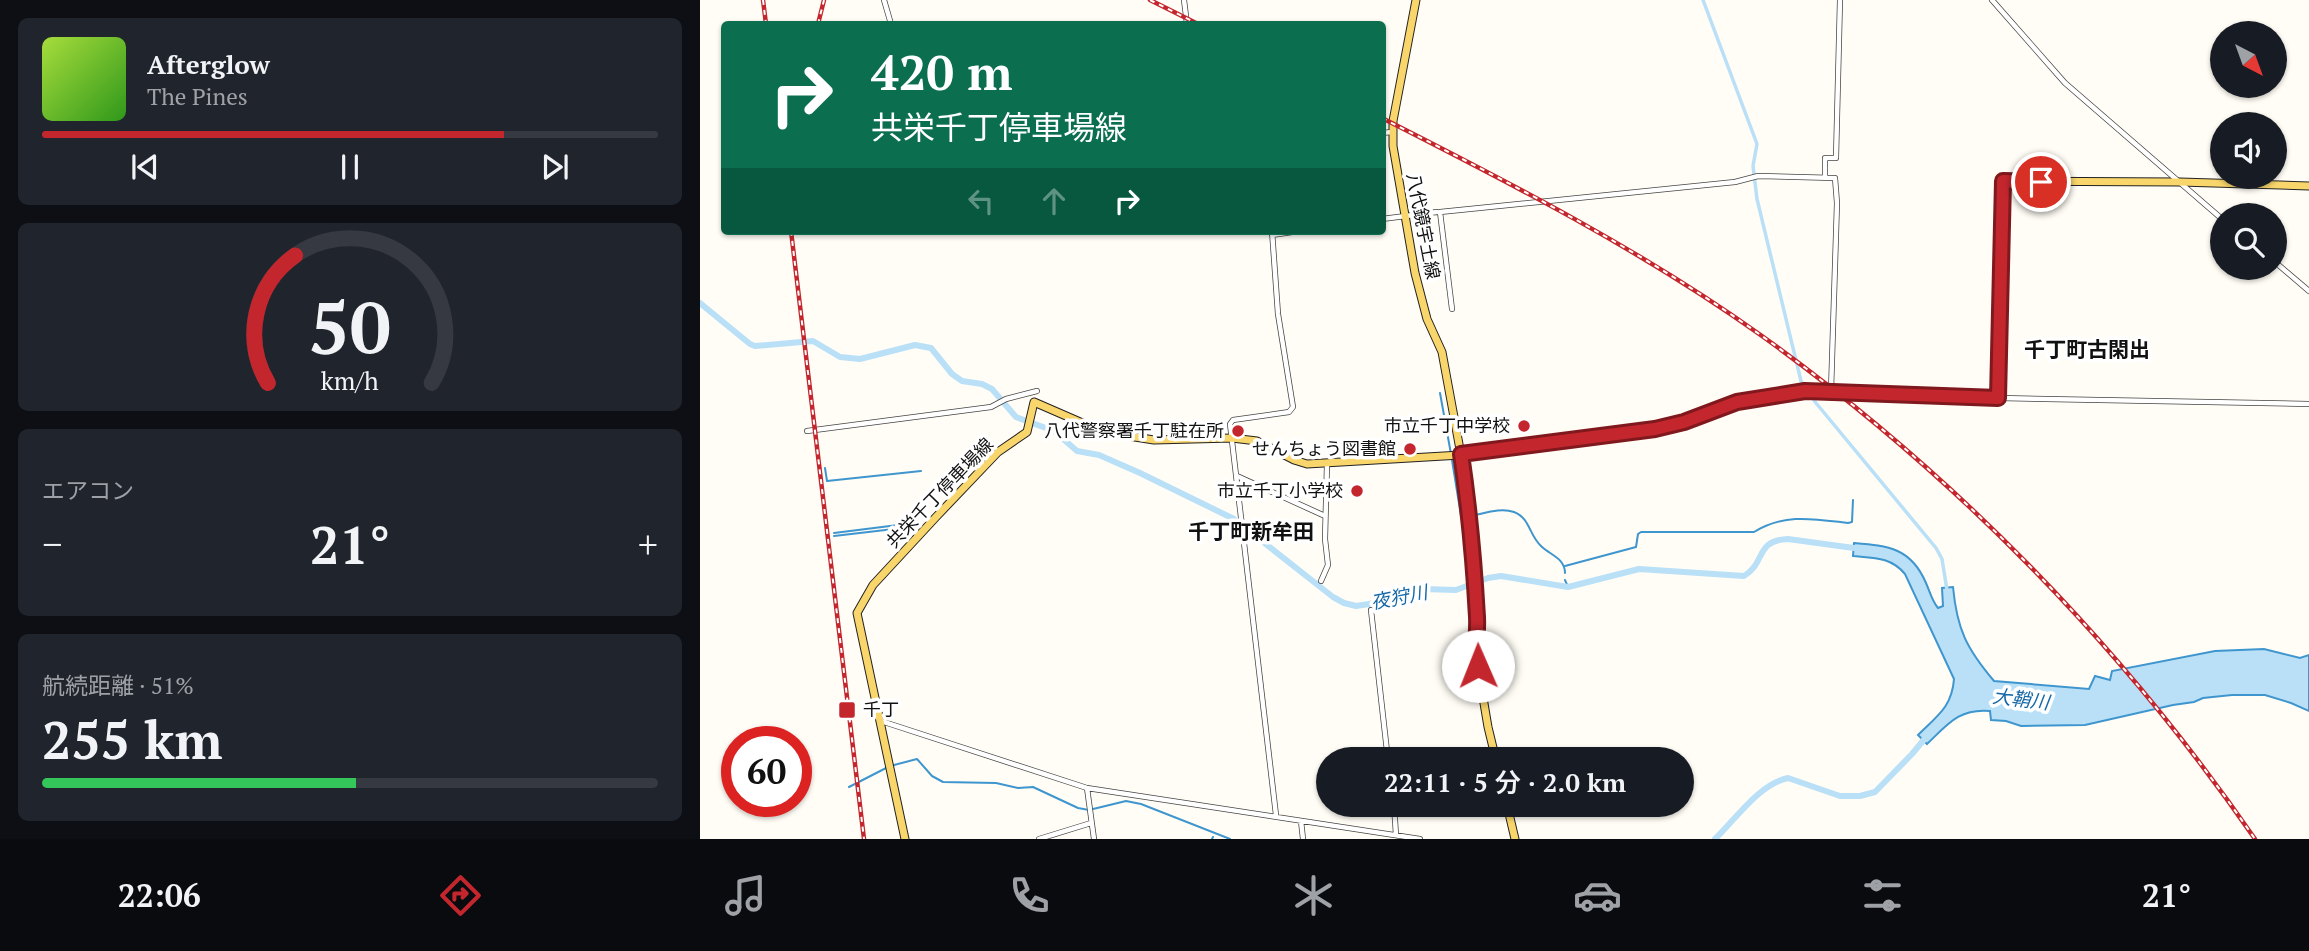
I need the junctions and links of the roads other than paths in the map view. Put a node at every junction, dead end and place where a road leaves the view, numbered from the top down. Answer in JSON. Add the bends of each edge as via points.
{"nodes":[{"id":1,"x":884,"y":0,"type":"edge"},
{"id":2,"x":1184,"y":0,"type":"edge"},
{"id":3,"x":1416,"y":0,"type":"edge"},
{"id":4,"x":1840,"y":0,"type":"edge"},
{"id":5,"x":1992,"y":0,"type":"edge"},
{"id":6,"x":890,"y":21,"type":"edge"},
{"id":7,"x":1187,"y":21,"type":"edge"},
{"id":8,"x":1392,"y":132,"type":"junction"},
{"id":9,"x":1386,"y":133,"type":"edge"},
{"id":10,"x":1825,"y":177,"type":"junction"},
{"id":11,"x":2180,"y":182,"type":"junction"},
{"id":12,"x":2309,"y":186,"type":"edge"},
{"id":13,"x":2210,"y":208,"type":"edge"},
{"id":14,"x":1437,"y":212,"type":"dead end"},
{"id":15,"x":1405,"y":216,"type":"junction"},
{"id":16,"x":1386,"y":218,"type":"edge"},
{"id":17,"x":1272,"y":235,"type":"edge"},
{"id":18,"x":2287,"y":272,"type":"edge"},
{"id":19,"x":2309,"y":291,"type":"edge"},
{"id":20,"x":1452,"y":309,"type":"dead end"},
{"id":21,"x":1037,"y":391,"type":"dead end"},
{"id":22,"x":1831,"y":391,"type":"junction"},
{"id":23,"x":1998,"y":398,"type":"junction"},
{"id":24,"x":2309,"y":404,"type":"edge"},
{"id":25,"x":807,"y":431,"type":"dead end"},
{"id":26,"x":1232,"y":438,"type":"junction"},
{"id":27,"x":1460,"y":455,"type":"junction"},
{"id":28,"x":1327,"y":463,"type":"junction"},
{"id":29,"x":1237,"y":477,"type":"junction"},
{"id":30,"x":1325,"y":516,"type":"junction"},
{"id":31,"x":1321,"y":581,"type":"dead end"},
{"id":32,"x":1371,"y":610,"type":"dead end"},
{"id":33,"x":880,"y":721,"type":"junction"},
{"id":34,"x":1387,"y":747,"type":"edge"},
{"id":35,"x":1493,"y":747,"type":"edge"},
{"id":36,"x":1087,"y":788,"type":"junction"},
{"id":37,"x":1276,"y":815,"type":"junction"},
{"id":38,"x":1395,"y":817,"type":"edge"},
{"id":39,"x":1510,"y":817,"type":"edge"},
{"id":40,"x":1301,"y":821,"type":"junction"},
{"id":41,"x":1091,"y":823,"type":"junction"},
{"id":42,"x":1396,"y":836,"type":"junction"},
{"id":43,"x":905,"y":839,"type":"edge"},
{"id":44,"x":1039,"y":839,"type":"edge"},
{"id":45,"x":1094,"y":839,"type":"edge"},
{"id":46,"x":1303,"y":839,"type":"edge"},
{"id":47,"x":1420,"y":839,"type":"edge"},
{"id":48,"x":1515,"y":839,"type":"edge"}],
"edges":[{"from":1,"to":6,"type":"street"},
{"from":2,"to":7,"type":"street"},
{"from":3,"to":8,"type":"main road","name":"八代鏡宇土線"},
{"from":4,"to":10,"type":"street","via":[[1836,158],[1825,158]]},
{"from":5,"to":11,"type":"street","via":[[2065,83]]},
{"from":8,"to":9,"type":"street"},
{"from":8,"to":15,"type":"main road","name":"八代鏡宇土線"},
{"from":10,"to":20,"type":"street","via":[[1758,176],[1440,212]]},
{"from":10,"to":22,"type":"street","via":[[1835,178],[1837,203]]},
{"from":11,"to":12,"type":"main road"},
{"from":11,"to":13,"type":"street"},
{"from":11,"to":23,"type":"main road","via":[[2003,181]]},
{"from":14,"to":15,"type":"street"},
{"from":15,"to":16,"type":"street"},
{"from":15,"to":27,"type":"main road","name":"八代鏡宇土線","via":[[1422,302],[1442,352]]},
{"from":17,"to":26,"type":"street","via":[[1293,407],[1289,412],[1231,421]]},
{"from":18,"to":19,"type":"street"},
{"from":21,"to":25,"type":"street","via":[[991,407]]},
{"from":22,"to":23,"type":"main road","name":"共栄千丁停車場線"},
{"from":22,"to":27,"type":"main road","name":"共栄千丁停車場線","via":[[1737,402],[1655,429]]},
{"from":23,"to":24,"type":"street"},
{"from":26,"to":28,"type":"main road","name":"共栄千丁停車場線","via":[[1264,443],[1300,463]]},
{"from":26,"to":29,"type":"street"},
{"from":26,"to":33,"type":"main road","name":"共栄千丁停車場線","via":[[1170,441],[1131,437],[1104,432],[1034,402],[1027,432],[998,452],[888,568],[857,613]]},
{"from":27,"to":28,"type":"main road","name":"共栄千丁停車場線"},
{"from":27,"to":35,"type":"main road","name":"八代鏡宇土線","via":[[1472,554],[1476,656]]},
{"from":28,"to":30,"type":"street"},
{"from":29,"to":30,"type":"street"},
{"from":29,"to":37,"type":"street"},
{"from":30,"to":31,"type":"street","via":[[1328,565]]},
{"from":32,"to":34,"type":"street"},
{"from":33,"to":36,"type":"street"},
{"from":33,"to":43,"type":"main road","name":"共栄千丁停車場線"},
{"from":36,"to":37,"type":"street"},
{"from":36,"to":41,"type":"street"},
{"from":37,"to":40,"type":"street"},
{"from":38,"to":42,"type":"street"},
{"from":39,"to":48,"type":"main road"},
{"from":40,"to":42,"type":"street"},
{"from":40,"to":46,"type":"street"},
{"from":41,"to":44,"type":"street"},
{"from":41,"to":45,"type":"street"},
{"from":42,"to":47,"type":"street"}]}
